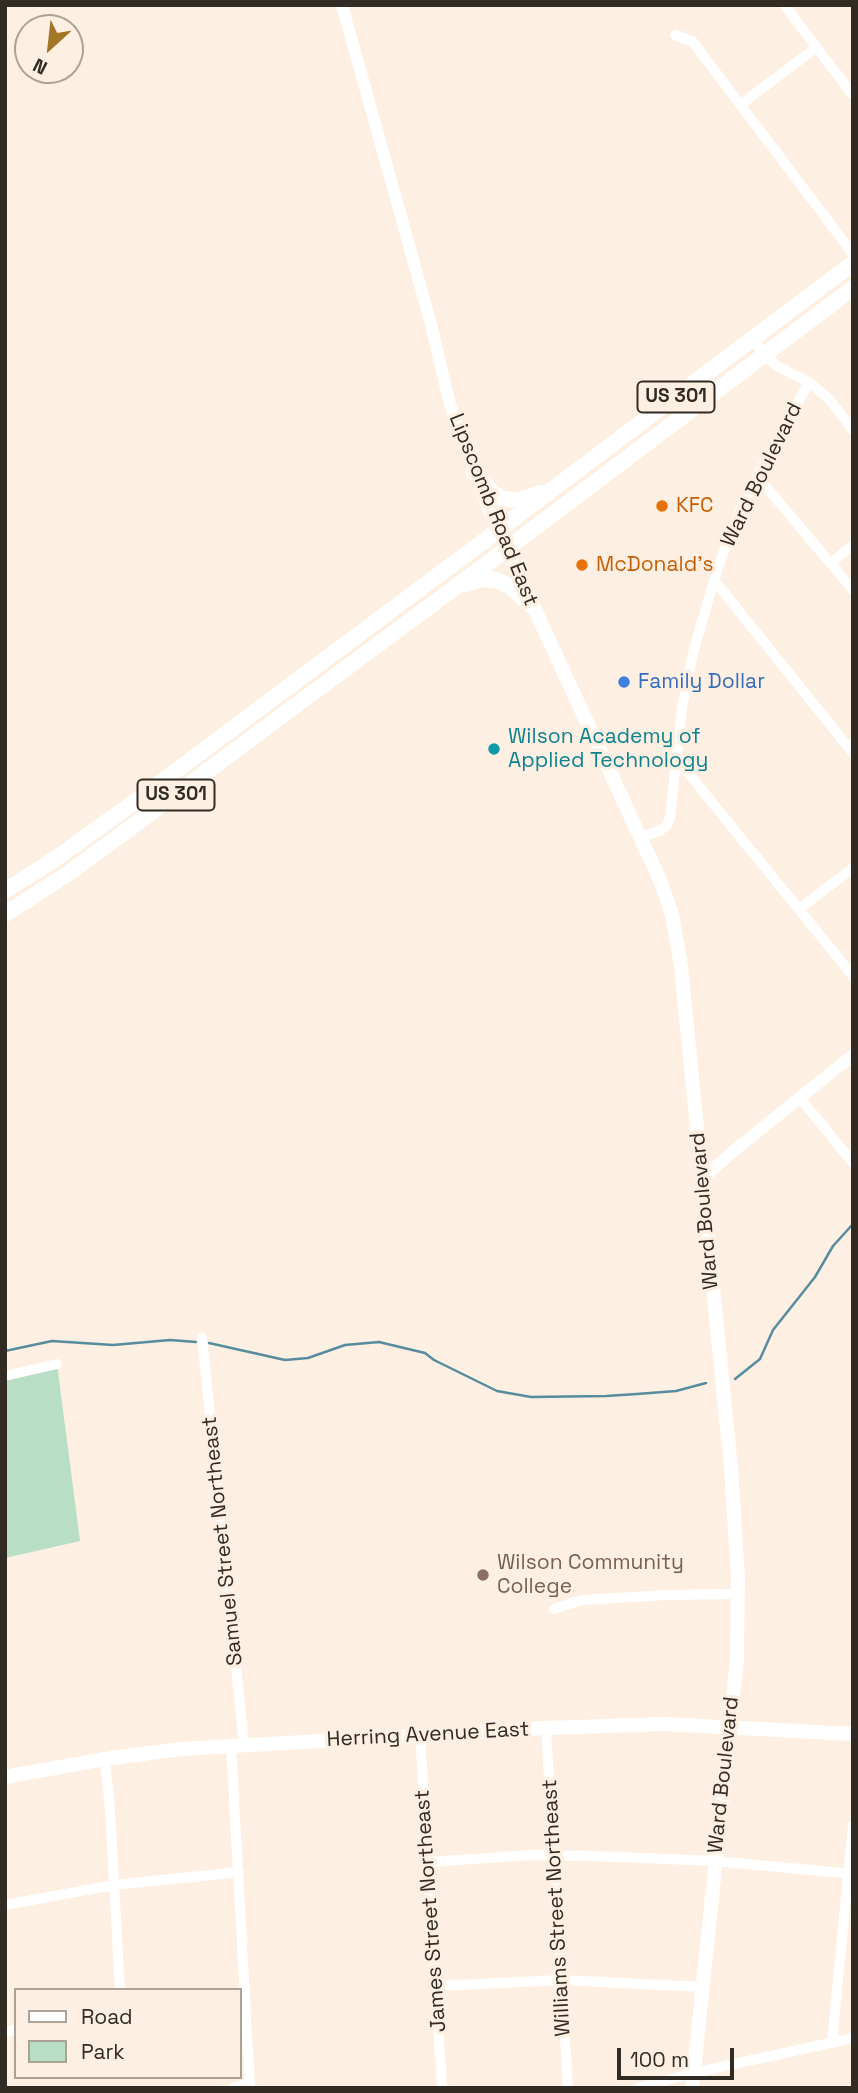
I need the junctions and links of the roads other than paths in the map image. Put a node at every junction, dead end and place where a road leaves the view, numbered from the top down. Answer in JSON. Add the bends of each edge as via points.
{"nodes":[{"id":1,"x":342,"y":5,"type":"edge"},
{"id":2,"x":784,"y":5,"type":"edge"},
{"id":3,"x":675,"y":35,"type":"dead end"},
{"id":4,"x":817,"y":47,"type":"junction"},
{"id":5,"x":853,"y":95,"type":"edge"},
{"id":6,"x":740,"y":105,"type":"junction"},
{"id":7,"x":853,"y":254,"type":"edge"},
{"id":8,"x":853,"y":263,"type":"edge"},
{"id":9,"x":853,"y":288,"type":"edge"},
{"id":10,"x":753,"y":339,"type":"junction"},
{"id":11,"x":764,"y":354,"type":"junction"},
{"id":12,"x":809,"y":382,"type":"junction"},
{"id":13,"x":853,"y":430,"type":"edge"},
{"id":14,"x":474,"y":472,"type":"junction"},
{"id":15,"x":757,"y":475,"type":"junction"},
{"id":16,"x":558,"y":485,"type":"junction"},
{"id":17,"x":498,"y":530,"type":"junction"},
{"id":18,"x":853,"y":545,"type":"edge"},
{"id":19,"x":506,"y":549,"type":"junction"},
{"id":20,"x":831,"y":563,"type":"junction"},
{"id":21,"x":714,"y":580,"type":"junction"},
{"id":22,"x":454,"y":588,"type":"junction"},
{"id":23,"x":853,"y":590,"type":"edge"},
{"id":24,"x":532,"y":606,"type":"junction"},
{"id":25,"x":853,"y":753,"type":"edge"},
{"id":26,"x":675,"y":760,"type":"junction"},
{"id":27,"x":641,"y":837,"type":"junction"},
{"id":28,"x":853,"y":868,"type":"edge"},
{"id":29,"x":5,"y":891,"type":"edge"},
{"id":30,"x":799,"y":909,"type":"junction"},
{"id":31,"x":5,"y":914,"type":"edge"},
{"id":32,"x":853,"y":976,"type":"edge"},
{"id":33,"x":853,"y":1055,"type":"edge"},
{"id":34,"x":800,"y":1098,"type":"junction"},
{"id":35,"x":853,"y":1163,"type":"edge"},
{"id":36,"x":702,"y":1179,"type":"junction"},
{"id":37,"x":202,"y":1338,"type":"dead end"},
{"id":38,"x":57,"y":1364,"type":"dead end"},
{"id":39,"x":5,"y":1376,"type":"edge"},
{"id":40,"x":738,"y":1594,"type":"junction"},
{"id":41,"x":554,"y":1609,"type":"dead end"},
{"id":42,"x":729,"y":1727,"type":"junction"},
{"id":43,"x":546,"y":1728,"type":"junction"},
{"id":44,"x":853,"y":1734,"type":"edge"},
{"id":45,"x":420,"y":1735,"type":"junction"},
{"id":46,"x":237,"y":1745,"type":"junction"},
{"id":47,"x":105,"y":1759,"type":"junction"},
{"id":48,"x":5,"y":1777,"type":"edge"},
{"id":49,"x":853,"y":1825,"type":"edge"},
{"id":50,"x":553,"y":1855,"type":"junction"},
{"id":51,"x":715,"y":1861,"type":"junction"},
{"id":52,"x":428,"y":1862,"type":"junction"},
{"id":53,"x":239,"y":1872,"type":"junction"},
{"id":54,"x":850,"y":1874,"type":"edge"},
{"id":55,"x":114,"y":1885,"type":"junction"},
{"id":56,"x":5,"y":1905,"type":"edge"},
{"id":57,"x":561,"y":1980,"type":"junction"},
{"id":58,"x":436,"y":1986,"type":"junction"},
{"id":59,"x":702,"y":1987,"type":"junction"},
{"id":60,"x":120,"y":1988,"type":"edge"},
{"id":61,"x":243,"y":1999,"type":"edge"},
{"id":62,"x":853,"y":2038,"type":"edge"},
{"id":63,"x":832,"y":2042,"type":"junction"},
{"id":64,"x":692,"y":2080,"type":"edge"},
{"id":65,"x":250,"y":2085,"type":"edge"},
{"id":66,"x":233,"y":2088,"type":"edge"},
{"id":67,"x":442,"y":2088,"type":"edge"},
{"id":68,"x":568,"y":2088,"type":"edge"},
{"id":69,"x":638,"y":2088,"type":"edge"}],
"edges":[{"from":1,"to":14,"type":"street","name":"Lipscomb Road East","via":[[450,405]]},
{"from":2,"to":4,"type":"street"},
{"from":3,"to":6,"type":"street","via":[[693,42]]},
{"from":4,"to":5,"type":"street"},
{"from":4,"to":6,"type":"street"},
{"from":6,"to":7,"type":"street"},
{"from":8,"to":10,"type":"highway","number":"US 301"},
{"from":9,"to":11,"type":"highway","number":"US 301"},
{"from":10,"to":11,"type":"street"},
{"from":10,"to":16,"type":"highway","number":"US 301"},
{"from":11,"to":12,"type":"street","via":[[778,367]]},
{"from":11,"to":19,"type":"highway","number":"US 301"},
{"from":12,"to":13,"type":"street"},
{"from":12,"to":15,"type":"street","name":"Ward Boulevard"},
{"from":14,"to":16,"type":"highway","via":[[502,499],[524,499]]},
{"from":14,"to":17,"type":"street","name":"Lipscomb Road East"},
{"from":15,"to":20,"type":"street"},
{"from":15,"to":21,"type":"street","name":"Ward Boulevard"},
{"from":16,"to":17,"type":"highway","number":"US 301"},
{"from":17,"to":19,"type":"main road","name":"Lipscomb Road East"},
{"from":17,"to":29,"type":"highway","number":"US 301","via":[[126,808]]},
{"from":18,"to":20,"type":"street"},
{"from":19,"to":22,"type":"highway","number":"US 301"},
{"from":19,"to":24,"type":"main road","name":"Lipscomb Road East"},
{"from":20,"to":23,"type":"street"},
{"from":21,"to":25,"type":"street"},
{"from":21,"to":26,"type":"street","name":"Ward Boulevard","via":[[694,649]]},
{"from":22,"to":24,"type":"highway","via":[[494,580],[512,588]]},
{"from":22,"to":31,"type":"highway","number":"US 301","via":[[79,866]]},
{"from":24,"to":27,"type":"main road","name":"Lipscomb Road East"},
{"from":26,"to":27,"type":"street","name":"Ward Boulevard","via":[[667,825]]},
{"from":26,"to":30,"type":"street"},
{"from":27,"to":36,"type":"main road","name":"Ward Boulevard","via":[[660,880],[679,954]]},
{"from":28,"to":30,"type":"street"},
{"from":30,"to":32,"type":"street"},
{"from":33,"to":34,"type":"street"},
{"from":34,"to":35,"type":"street"},
{"from":34,"to":36,"type":"street"},
{"from":36,"to":40,"type":"main road","name":"Ward Boulevard","via":[[731,1468]]},
{"from":37,"to":46,"type":"street","name":"Samuel Street Northeast"},
{"from":38,"to":39,"type":"street"},
{"from":40,"to":41,"type":"street","via":[[594,1599]]},
{"from":40,"to":42,"type":"main road","name":"Ward Boulevard"},
{"from":42,"to":43,"type":"main road","name":"Herring Avenue East"},
{"from":42,"to":44,"type":"main road","name":"Herring Avenue East"},
{"from":42,"to":51,"type":"main road","name":"Ward Boulevard"},
{"from":43,"to":45,"type":"main road","name":"Herring Avenue East"},
{"from":43,"to":50,"type":"street","name":"Williams Street Northeast"},
{"from":45,"to":46,"type":"main road","name":"Herring Avenue East"},
{"from":45,"to":52,"type":"street","name":"James Street Northeast"},
{"from":46,"to":47,"type":"main road","name":"Herring Avenue East"},
{"from":46,"to":53,"type":"street","name":"Samuel Street Northeast"},
{"from":47,"to":48,"type":"main road","name":"Herring Avenue East"},
{"from":47,"to":55,"type":"street"},
{"from":49,"to":54,"type":"street"},
{"from":50,"to":51,"type":"street"},
{"from":50,"to":52,"type":"street"},
{"from":50,"to":57,"type":"street","name":"Williams Street Northeast"},
{"from":51,"to":54,"type":"street"},
{"from":51,"to":59,"type":"main road","name":"Ward Boulevard"},
{"from":52,"to":58,"type":"street","name":"James Street Northeast"},
{"from":53,"to":55,"type":"street"},
{"from":53,"to":61,"type":"street","name":"Samuel Street Northeast"},
{"from":54,"to":63,"type":"street"},
{"from":55,"to":56,"type":"street"},
{"from":55,"to":60,"type":"street"},
{"from":57,"to":58,"type":"street"},
{"from":57,"to":59,"type":"street"},
{"from":57,"to":68,"type":"street","name":"Williams Street Northeast"},
{"from":58,"to":67,"type":"street","name":"James Street Northeast"},
{"from":59,"to":64,"type":"main road","name":"Ward Boulevard"},
{"from":61,"to":65,"type":"street","name":"Samuel Street Northeast"},
{"from":62,"to":63,"type":"street"},
{"from":63,"to":64,"type":"street"},
{"from":64,"to":69,"type":"street"},
{"from":65,"to":66,"type":"street"}]}
